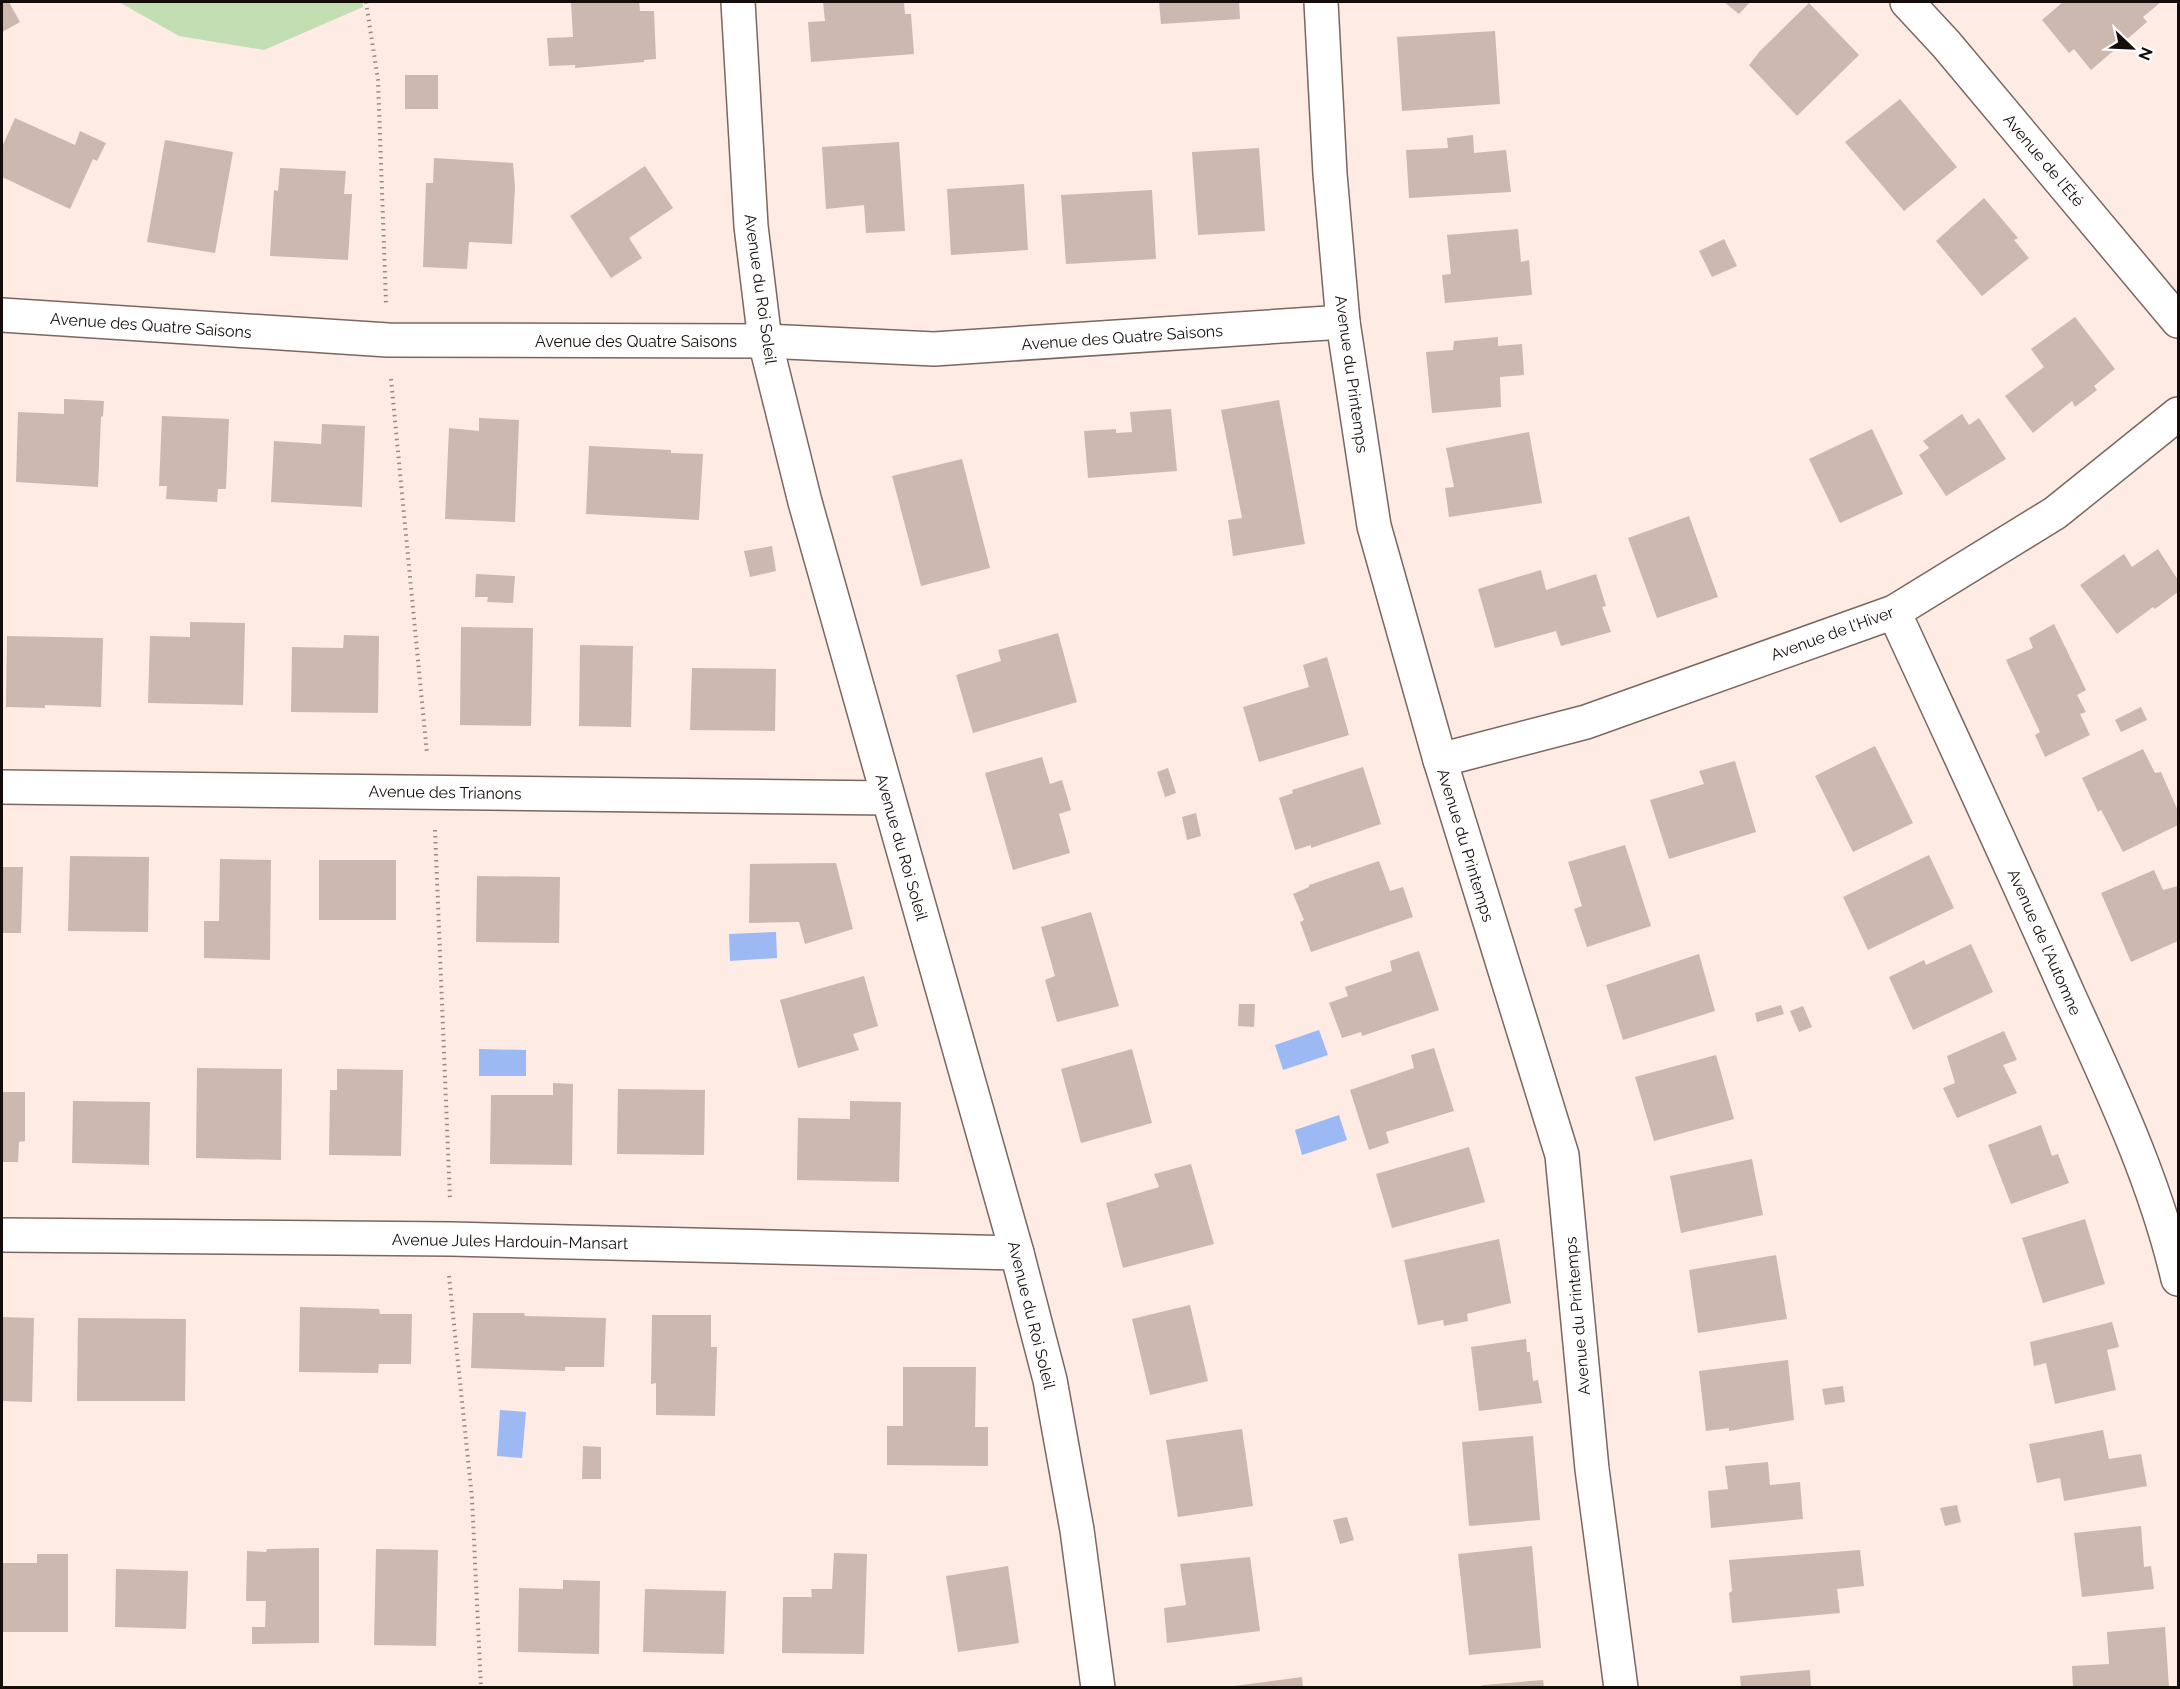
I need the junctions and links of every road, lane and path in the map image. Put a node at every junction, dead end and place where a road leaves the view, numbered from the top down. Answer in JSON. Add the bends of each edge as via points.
{"nodes":[{"id":1,"x":366,"y":2,"type":"edge"},
{"id":2,"x":738,"y":2,"type":"edge"},
{"id":3,"x":1321,"y":2,"type":"edge"},
{"id":4,"x":1907,"y":2,"type":"edge"},
{"id":5,"x":2,"y":315,"type":"edge"},
{"id":6,"x":2178,"y":321,"type":"edge"},
{"id":7,"x":1343,"y":322,"type":"junction"},
{"id":8,"x":388,"y":340,"type":"junction"},
{"id":9,"x":765,"y":341,"type":"junction"},
{"id":10,"x":2178,"y":414,"type":"edge"},
{"id":11,"x":1894,"y":612,"type":"junction"},
{"id":12,"x":1440,"y":760,"type":"junction"},
{"id":13,"x":2,"y":787,"type":"edge"},
{"id":14,"x":431,"y":791,"type":"junction"},
{"id":15,"x":888,"y":798,"type":"junction"},
{"id":16,"x":2,"y":1235,"type":"edge"},
{"id":17,"x":451,"y":1239,"type":"junction"},
{"id":18,"x":1017,"y":1253,"type":"junction"},
{"id":19,"x":2178,"y":1278,"type":"edge"},
{"id":20,"x":481,"y":1688,"type":"edge"},
{"id":21,"x":1098,"y":1688,"type":"edge"},
{"id":22,"x":1621,"y":1688,"type":"edge"}],
"edges":[{"from":1,"to":8,"type":"path","via":[[378,80]]},
{"from":2,"to":9,"type":"street","name":"Avenue du Roi Soleil","via":[[751,226]]},
{"from":3,"to":7,"type":"street","name":"Avenue du Printemps"},
{"from":4,"to":6,"type":"street","name":"Avenue de l'Été"},
{"from":5,"to":8,"type":"street","name":"Avenue des Quatre Saisons"},
{"from":7,"to":9,"type":"street","name":"Avenue des Quatre Saisons","via":[[934,349]]},
{"from":7,"to":12,"type":"street","name":"Avenue du Printemps","via":[[1374,526]]},
{"from":8,"to":9,"type":"street","name":"Avenue des Quatre Saisons"},
{"from":8,"to":14,"type":"path"},
{"from":9,"to":15,"type":"street","name":"Avenue du Roi Soleil","via":[[805,502]]},
{"from":10,"to":11,"type":"street","name":"Avenue de l'Hiver","via":[[2055,513]]},
{"from":11,"to":12,"type":"street","name":"Avenue de l'Hiver","via":[[1586,722]]},
{"from":11,"to":19,"type":"street","name":"Avenue de l'Automne","via":[[2133,1138]]},
{"from":12,"to":22,"type":"street","name":"Avenue du Printemps","via":[[1562,1155],[1592,1469]]},
{"from":13,"to":14,"type":"street","name":"Avenue des Trianons"},
{"from":14,"to":15,"type":"street","name":"Avenue des Trianons"},
{"from":14,"to":17,"type":"path"},
{"from":15,"to":18,"type":"street","name":"Avenue du Roi Soleil"},
{"from":16,"to":17,"type":"street","name":"Avenue Jules Hardouin-Mansart"},
{"from":17,"to":18,"type":"street","name":"Avenue Jules Hardouin-Mansart"},
{"from":17,"to":20,"type":"path","via":[[449,1282],[472,1498]]},
{"from":18,"to":21,"type":"street","name":"Avenue du Roi Soleil","via":[[1064,1450]]}]}
